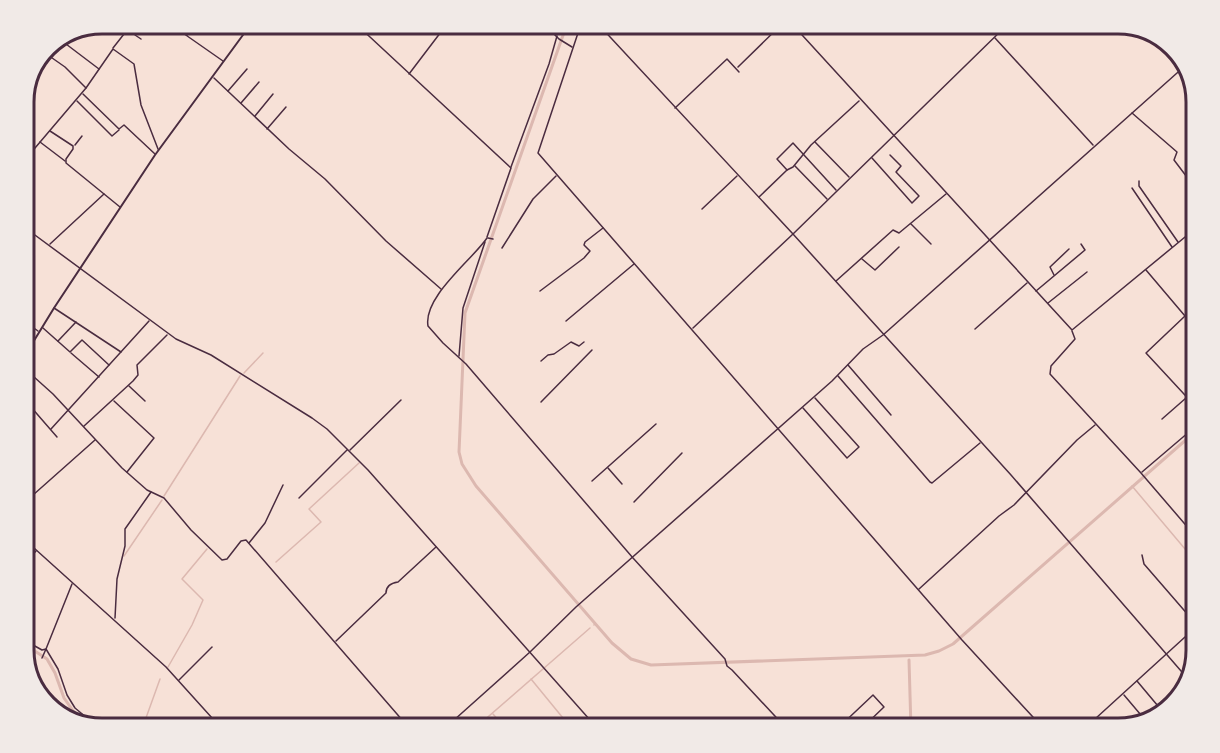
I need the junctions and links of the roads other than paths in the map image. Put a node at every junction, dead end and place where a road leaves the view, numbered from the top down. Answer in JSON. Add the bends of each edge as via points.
{"nodes":[{"id":1,"x":134,"y":34,"type":"joint"},
{"id":2,"x":183,"y":34,"type":"edge"},
{"id":3,"x":244,"y":34,"type":"edge"},
{"id":4,"x":367,"y":34,"type":"edge"},
{"id":5,"x":439,"y":34,"type":"edge"},
{"id":6,"x":578,"y":34,"type":"edge"},
{"id":7,"x":607,"y":34,"type":"edge"},
{"id":8,"x":772,"y":34,"type":"edge"},
{"id":9,"x":802,"y":34,"type":"edge"},
{"id":10,"x":998,"y":34,"type":"edge"},
{"id":11,"x":186,"y":36,"type":"joint"},
{"id":12,"x":557,"y":36,"type":"joint"},
{"id":13,"x":994,"y":38,"type":"junction"},
{"id":14,"x":141,"y":39,"type":"dead end"},
{"id":15,"x":67,"y":45,"type":"edge"},
{"id":16,"x":573,"y":47,"type":"junction"},
{"id":17,"x":113,"y":49,"type":"junction"},
{"id":18,"x":52,"y":58,"type":"edge"},
{"id":19,"x":223,"y":62,"type":"junction"},
{"id":20,"x":103,"y":63,"type":"junction"},
{"id":21,"x":96,"y":65,"type":"junction"},
{"id":22,"x":736,"y":68,"type":"junction"},
{"id":23,"x":246,"y":69,"type":"dead end"},
{"id":24,"x":100,"y":70,"type":"junction"},
{"id":25,"x":739,"y":72,"type":"dead end"},
{"id":26,"x":1178,"y":72,"type":"edge"},
{"id":27,"x":409,"y":74,"type":"junction"},
{"id":28,"x":212,"y":76,"type":"junction"},
{"id":29,"x":260,"y":82,"type":"dead end"},
{"id":30,"x":86,"y":88,"type":"junction"},
{"id":31,"x":228,"y":91,"type":"junction"},
{"id":32,"x":82,"y":93,"type":"junction"},
{"id":33,"x":273,"y":94,"type":"dead end"},
{"id":34,"x":860,"y":99,"type":"junction"},
{"id":35,"x":76,"y":100,"type":"junction"},
{"id":36,"x":241,"y":104,"type":"junction"},
{"id":37,"x":286,"y":107,"type":"dead end"},
{"id":38,"x":675,"y":108,"type":"junction"},
{"id":39,"x":1132,"y":113,"type":"junction"},
{"id":40,"x":254,"y":116,"type":"junction"},
{"id":41,"x":119,"y":129,"type":"junction"},
{"id":42,"x":267,"y":129,"type":"junction"},
{"id":43,"x":50,"y":130,"type":"junction"},
{"id":44,"x":894,"y":135,"type":"junction"},
{"id":45,"x":82,"y":136,"type":"dead end"},
{"id":46,"x":40,"y":142,"type":"junction"},
{"id":47,"x":815,"y":142,"type":"junction"},
{"id":48,"x":73,"y":146,"type":"junction"},
{"id":49,"x":1094,"y":146,"type":"junction"},
{"id":50,"x":35,"y":149,"type":"edge"},
{"id":51,"x":158,"y":149,"type":"junction"},
{"id":52,"x":155,"y":154,"type":"junction"},
{"id":53,"x":804,"y":154,"type":"junction"},
{"id":54,"x":890,"y":155,"type":"dead end"},
{"id":55,"x":871,"y":158,"type":"junction"},
{"id":56,"x":66,"y":162,"type":"junction"},
{"id":57,"x":795,"y":165,"type":"junction"},
{"id":58,"x":511,"y":168,"type":"junction"},
{"id":59,"x":787,"y":170,"type":"junction"},
{"id":60,"x":556,"y":175,"type":"junction"},
{"id":61,"x":1185,"y":175,"type":"edge"},
{"id":62,"x":738,"y":176,"type":"junction"},
{"id":63,"x":849,"y":178,"type":"junction"},
{"id":64,"x":1139,"y":181,"type":"dead end"},
{"id":65,"x":1132,"y":188,"type":"dead end"},
{"id":66,"x":836,"y":190,"type":"junction"},
{"id":67,"x":104,"y":194,"type":"junction"},
{"id":68,"x":946,"y":194,"type":"junction"},
{"id":69,"x":759,"y":198,"type":"junction"},
{"id":70,"x":827,"y":199,"type":"junction"},
{"id":71,"x":120,"y":207,"type":"junction"},
{"id":72,"x":702,"y":209,"type":"dead end"},
{"id":73,"x":911,"y":224,"type":"junction"},
{"id":74,"x":604,"y":227,"type":"junction"},
{"id":75,"x":35,"y":234,"type":"edge"},
{"id":76,"x":793,"y":234,"type":"junction"},
{"id":77,"x":1185,"y":237,"type":"edge"},
{"id":78,"x":488,"y":238,"type":"junction"},
{"id":79,"x":493,"y":239,"type":"dead end"},
{"id":80,"x":988,"y":241,"type":"junction"},
{"id":81,"x":1179,"y":243,"type":"junction"},
{"id":82,"x":50,"y":244,"type":"junction"},
{"id":83,"x":931,"y":244,"type":"dead end"},
{"id":84,"x":1081,"y":244,"type":"dead end"},
{"id":85,"x":899,"y":247,"type":"dead end"},
{"id":86,"x":502,"y":248,"type":"dead end"},
{"id":87,"x":1173,"y":248,"type":"junction"},
{"id":88,"x":1069,"y":249,"type":"dead end"},
{"id":89,"x":862,"y":259,"type":"junction"},
{"id":90,"x":635,"y":263,"type":"junction"},
{"id":91,"x":80,"y":268,"type":"junction"},
{"id":92,"x":1146,"y":270,"type":"junction"},
{"id":93,"x":1087,"y":272,"type":"dead end"},
{"id":94,"x":1054,"y":276,"type":"junction"},
{"id":95,"x":835,"y":281,"type":"junction"},
{"id":96,"x":1027,"y":282,"type":"junction"},
{"id":97,"x":442,"y":289,"type":"junction"},
{"id":98,"x":540,"y":291,"type":"dead end"},
{"id":99,"x":1035,"y":291,"type":"junction"},
{"id":100,"x":1047,"y":304,"type":"junction"},
{"id":101,"x":54,"y":308,"type":"junction"},
{"id":102,"x":150,"y":320,"type":"junction"},
{"id":103,"x":566,"y":321,"type":"dead end"},
{"id":104,"x":76,"y":322,"type":"junction"},
{"id":105,"x":43,"y":328,"type":"junction"},
{"id":106,"x":35,"y":329,"type":"edge"},
{"id":107,"x":693,"y":329,"type":"junction"},
{"id":108,"x":975,"y":329,"type":"dead end"},
{"id":109,"x":1072,"y":330,"type":"junction"},
{"id":110,"x":40,"y":332,"type":"junction"},
{"id":111,"x":168,"y":333,"type":"junction"},
{"id":112,"x":884,"y":335,"type":"junction"},
{"id":113,"x":35,"y":340,"type":"edge"},
{"id":114,"x":58,"y":341,"type":"junction"},
{"id":115,"x":584,"y":342,"type":"dead end"},
{"id":116,"x":592,"y":350,"type":"dead end"},
{"id":117,"x":70,"y":352,"type":"junction"},
{"id":118,"x":121,"y":352,"type":"junction"},
{"id":119,"x":459,"y":357,"type":"junction"},
{"id":120,"x":541,"y":361,"type":"dead end"},
{"id":121,"x":847,"y":364,"type":"junction"},
{"id":122,"x":109,"y":365,"type":"junction"},
{"id":123,"x":35,"y":375,"type":"edge"},
{"id":124,"x":838,"y":375,"type":"junction"},
{"id":125,"x":99,"y":377,"type":"junction"},
{"id":126,"x":129,"y":385,"type":"junction"},
{"id":127,"x":1186,"y":395,"type":"edge"},
{"id":128,"x":814,"y":397,"type":"junction"},
{"id":129,"x":1186,"y":398,"type":"edge"},
{"id":130,"x":114,"y":400,"type":"junction"},
{"id":131,"x":401,"y":400,"type":"dead end"},
{"id":132,"x":145,"y":401,"type":"dead end"},
{"id":133,"x":541,"y":402,"type":"dead end"},
{"id":134,"x":802,"y":408,"type":"junction"},
{"id":135,"x":35,"y":411,"type":"edge"},
{"id":136,"x":69,"y":411,"type":"junction"},
{"id":137,"x":891,"y":415,"type":"dead end"},
{"id":138,"x":1162,"y":418,"type":"dead end"},
{"id":139,"x":656,"y":424,"type":"dead end"},
{"id":140,"x":1096,"y":424,"type":"junction"},
{"id":141,"x":83,"y":427,"type":"junction"},
{"id":142,"x":778,"y":428,"type":"junction"},
{"id":143,"x":51,"y":429,"type":"junction"},
{"id":144,"x":1186,"y":435,"type":"edge"},
{"id":145,"x":57,"y":437,"type":"dead end"},
{"id":146,"x":95,"y":440,"type":"junction"},
{"id":147,"x":981,"y":443,"type":"junction"},
{"id":148,"x":349,"y":450,"type":"junction"},
{"id":149,"x":682,"y":453,"type":"dead end"},
{"id":150,"x":608,"y":467,"type":"junction"},
{"id":151,"x":126,"y":472,"type":"junction"},
{"id":152,"x":1142,"y":474,"type":"junction"},
{"id":153,"x":592,"y":481,"type":"dead end"},
{"id":154,"x":622,"y":484,"type":"dead end"},
{"id":155,"x":283,"y":485,"type":"dead end"},
{"id":156,"x":151,"y":492,"type":"junction"},
{"id":157,"x":35,"y":493,"type":"edge"},
{"id":158,"x":1027,"y":493,"type":"junction"},
{"id":159,"x":299,"y":498,"type":"dead end"},
{"id":160,"x":634,"y":502,"type":"dead end"},
{"id":161,"x":1186,"y":525,"type":"edge"},
{"id":162,"x":249,"y":544,"type":"junction"},
{"id":163,"x":436,"y":547,"type":"junction"},
{"id":164,"x":37,"y":551,"type":"edge"},
{"id":165,"x":1142,"y":555,"type":"dead end"},
{"id":166,"x":633,"y":558,"type":"junction"},
{"id":167,"x":72,"y":583,"type":"junction"},
{"id":168,"x":918,"y":590,"type":"junction"},
{"id":169,"x":1186,"y":614,"type":"edge"},
{"id":170,"x":114,"y":619,"type":"junction"},
{"id":171,"x":1186,"y":635,"type":"edge"},
{"id":172,"x":335,"y":641,"type":"junction"},
{"id":173,"x":35,"y":646,"type":"edge"},
{"id":174,"x":212,"y":646,"type":"dead end"},
{"id":175,"x":46,"y":650,"type":"junction"},
{"id":176,"x":530,"y":652,"type":"junction"},
{"id":177,"x":1166,"y":654,"type":"junction"},
{"id":178,"x":42,"y":658,"type":"dead end"},
{"id":179,"x":1182,"y":672,"type":"edge"},
{"id":180,"x":178,"y":680,"type":"junction"},
{"id":181,"x":1137,"y":681,"type":"junction"},
{"id":182,"x":1123,"y":694,"type":"junction"},
{"id":183,"x":1157,"y":705,"type":"edge"},
{"id":184,"x":1140,"y":714,"type":"edge"},
{"id":185,"x":84,"y":716,"type":"edge"},
{"id":186,"x":212,"y":718,"type":"edge"},
{"id":187,"x":401,"y":718,"type":"edge"},
{"id":188,"x":456,"y":718,"type":"edge"},
{"id":189,"x":588,"y":718,"type":"edge"},
{"id":190,"x":777,"y":718,"type":"edge"},
{"id":191,"x":849,"y":718,"type":"edge"},
{"id":192,"x":872,"y":718,"type":"edge"},
{"id":193,"x":1034,"y":718,"type":"edge"},
{"id":194,"x":1096,"y":718,"type":"edge"}],
"edges":[{"from":1,"to":14,"type":"street"},
{"from":1,"to":17,"type":"street","via":[[124,34]]},
{"from":2,"to":11,"type":"street"},
{"from":3,"to":19,"type":"main road"},
{"from":4,"to":27,"type":"street"},
{"from":5,"to":27,"type":"street"},
{"from":6,"to":16,"type":"street"},
{"from":7,"to":38,"type":"street"},
{"from":8,"to":22,"type":"street"},
{"from":9,"to":34,"type":"street"},
{"from":10,"to":13,"type":"street"},
{"from":11,"to":19,"type":"street"},
{"from":12,"to":16,"type":"street"},
{"from":12,"to":58,"type":"street"},
{"from":13,"to":44,"type":"street"},
{"from":13,"to":49,"type":"street"},
{"from":15,"to":21,"type":"street"},
{"from":16,"to":60,"type":"street","via":[[538,148]]},
{"from":17,"to":20,"type":"street"},
{"from":17,"to":51,"type":"street","via":[[134,64],[136,85]]},
{"from":18,"to":30,"type":"street"},
{"from":19,"to":28,"type":"main road"},
{"from":20,"to":21,"type":"street"},
{"from":20,"to":24,"type":"street"},
{"from":21,"to":24,"type":"street"},
{"from":22,"to":25,"type":"street"},
{"from":22,"to":38,"type":"street","via":[[727,59]]},
{"from":23,"to":31,"type":"street"},
{"from":24,"to":30,"type":"street"},
{"from":26,"to":39,"type":"street"},
{"from":27,"to":58,"type":"street"},
{"from":28,"to":31,"type":"street"},
{"from":28,"to":51,"type":"main road"},
{"from":29,"to":36,"type":"street"},
{"from":30,"to":32,"type":"street"},
{"from":31,"to":36,"type":"street"},
{"from":32,"to":35,"type":"street"},
{"from":32,"to":41,"type":"street"},
{"from":33,"to":40,"type":"street"},
{"from":34,"to":44,"type":"street"},
{"from":34,"to":47,"type":"street"},
{"from":35,"to":41,"type":"street","via":[[112,136]]},
{"from":35,"to":43,"type":"street"},
{"from":36,"to":40,"type":"street"},
{"from":37,"to":42,"type":"street"},
{"from":38,"to":62,"type":"street"},
{"from":39,"to":49,"type":"street"},
{"from":39,"to":61,"type":"street","via":[[1177,152],[1174,160]]},
{"from":40,"to":42,"type":"street"},
{"from":41,"to":52,"type":"street","via":[[124,125]]},
{"from":42,"to":97,"type":"street"},
{"from":43,"to":46,"type":"street"},
{"from":43,"to":48,"type":"street"},
{"from":44,"to":55,"type":"street"},
{"from":44,"to":68,"type":"street"},
{"from":45,"to":48,"type":"street"},
{"from":46,"to":50,"type":"street"},
{"from":46,"to":56,"type":"street"},
{"from":47,"to":53,"type":"street"},
{"from":47,"to":63,"type":"street"},
{"from":48,"to":56,"type":"street"},
{"from":49,"to":80,"type":"street"},
{"from":51,"to":52,"type":"main road"},
{"from":52,"to":71,"type":"main road"},
{"from":53,"to":57,"type":"street"},
{"from":53,"to":59,"type":"street","via":[[793,143],[777,159]]},
{"from":53,"to":66,"type":"street"},
{"from":54,"to":55,"type":"street","via":[[901,166],[896,172],[919,196],[912,203]]},
{"from":55,"to":63,"type":"street"},
{"from":56,"to":67,"type":"street"},
{"from":57,"to":59,"type":"street"},
{"from":57,"to":70,"type":"street"},
{"from":58,"to":78,"type":"street"},
{"from":59,"to":69,"type":"street"},
{"from":60,"to":74,"type":"street"},
{"from":60,"to":86,"type":"street","via":[[533,199]]},
{"from":62,"to":69,"type":"street"},
{"from":62,"to":72,"type":"street"},
{"from":63,"to":66,"type":"street"},
{"from":64,"to":81,"type":"street"},
{"from":65,"to":87,"type":"street"},
{"from":66,"to":70,"type":"street"},
{"from":67,"to":71,"type":"street"},
{"from":67,"to":82,"type":"street"},
{"from":68,"to":73,"type":"street"},
{"from":68,"to":80,"type":"street"},
{"from":69,"to":76,"type":"street"},
{"from":70,"to":76,"type":"street"},
{"from":71,"to":91,"type":"main road"},
{"from":73,"to":83,"type":"street"},
{"from":73,"to":89,"type":"street","via":[[898,234],[892,230]]},
{"from":74,"to":90,"type":"street"},
{"from":74,"to":98,"type":"street","via":[[585,242],[590,251],[584,258]]},
{"from":75,"to":82,"type":"street"},
{"from":76,"to":95,"type":"street"},
{"from":76,"to":107,"type":"street"},
{"from":77,"to":81,"type":"street"},
{"from":78,"to":79,"type":"street"},
{"from":78,"to":97,"type":"street"},
{"from":78,"to":119,"type":"street","via":[[463,308]]},
{"from":80,"to":96,"type":"street"},
{"from":80,"to":112,"type":"street"},
{"from":81,"to":87,"type":"street"},
{"from":82,"to":91,"type":"street"},
{"from":84,"to":94,"type":"street","via":[[1085,250]]},
{"from":85,"to":89,"type":"street","via":[[875,270]]},
{"from":87,"to":92,"type":"street"},
{"from":88,"to":94,"type":"street","via":[[1050,267]]},
{"from":89,"to":95,"type":"street"},
{"from":90,"to":103,"type":"street"},
{"from":90,"to":107,"type":"street"},
{"from":91,"to":101,"type":"main road"},
{"from":91,"to":102,"type":"street"},
{"from":92,"to":109,"type":"street"},
{"from":92,"to":127,"type":"street","via":[[1185,316],[1146,353]]},
{"from":93,"to":100,"type":"street"},
{"from":94,"to":99,"type":"street"},
{"from":95,"to":112,"type":"street"},
{"from":96,"to":99,"type":"street"},
{"from":96,"to":108,"type":"street"},
{"from":97,"to":119,"type":"street","via":[[429,314],[428,326]]},
{"from":99,"to":100,"type":"street"},
{"from":100,"to":109,"type":"street"},
{"from":101,"to":104,"type":"street"},
{"from":101,"to":105,"type":"main road"},
{"from":102,"to":111,"type":"street"},
{"from":102,"to":118,"type":"street"},
{"from":104,"to":114,"type":"street"},
{"from":104,"to":118,"type":"street"},
{"from":105,"to":110,"type":"main road"},
{"from":105,"to":114,"type":"street"},
{"from":106,"to":110,"type":"street"},
{"from":107,"to":142,"type":"street"},
{"from":109,"to":140,"type":"street","via":[[1075,339],[1051,366],[1050,374]]},
{"from":110,"to":113,"type":"main road"},
{"from":111,"to":126,"type":"street","via":[[140,361],[136,367],[138,375]]},
{"from":111,"to":148,"type":"street","via":[[312,418]]},
{"from":112,"to":121,"type":"street"},
{"from":112,"to":147,"type":"street"},
{"from":114,"to":117,"type":"street"},
{"from":115,"to":120,"type":"street","via":[[579,346],[571,342]]},
{"from":116,"to":133,"type":"street"},
{"from":117,"to":122,"type":"street","via":[[82,340]]},
{"from":117,"to":125,"type":"street"},
{"from":118,"to":122,"type":"street"},
{"from":119,"to":166,"type":"street"},
{"from":121,"to":124,"type":"street"},
{"from":121,"to":137,"type":"street"},
{"from":122,"to":125,"type":"street"},
{"from":123,"to":136,"type":"street"},
{"from":124,"to":128,"type":"street"},
{"from":124,"to":147,"type":"street","via":[[932,483]]},
{"from":125,"to":136,"type":"street"},
{"from":126,"to":130,"type":"street"},
{"from":126,"to":132,"type":"street"},
{"from":128,"to":134,"type":"street"},
{"from":128,"to":134,"type":"street","via":[[859,447],[847,458]]},
{"from":129,"to":138,"type":"street"},
{"from":130,"to":141,"type":"street"},
{"from":130,"to":151,"type":"street","via":[[154,438]]},
{"from":131,"to":148,"type":"street"},
{"from":134,"to":142,"type":"street"},
{"from":135,"to":143,"type":"street"},
{"from":136,"to":141,"type":"street"},
{"from":136,"to":143,"type":"street"},
{"from":139,"to":150,"type":"street"},
{"from":140,"to":152,"type":"street"},
{"from":140,"to":158,"type":"street"},
{"from":141,"to":146,"type":"street"},
{"from":142,"to":166,"type":"street"},
{"from":142,"to":168,"type":"street"},
{"from":143,"to":145,"type":"street"},
{"from":144,"to":152,"type":"street"},
{"from":146,"to":151,"type":"street"},
{"from":146,"to":157,"type":"street"},
{"from":147,"to":158,"type":"street"},
{"from":148,"to":159,"type":"street"},
{"from":148,"to":163,"type":"street"},
{"from":149,"to":160,"type":"street"},
{"from":150,"to":153,"type":"street"},
{"from":150,"to":154,"type":"street"},
{"from":151,"to":156,"type":"street"},
{"from":152,"to":161,"type":"street"},
{"from":155,"to":162,"type":"street","via":[[265,523]]},
{"from":156,"to":162,"type":"street","via":[[164,498],[222,560],[241,541]]},
{"from":156,"to":170,"type":"street","via":[[125,529]]},
{"from":158,"to":168,"type":"street"},
{"from":158,"to":177,"type":"street"},
{"from":162,"to":172,"type":"street"},
{"from":163,"to":172,"type":"street","via":[[398,582],[392,583]]},
{"from":163,"to":176,"type":"street"},
{"from":164,"to":167,"type":"street"},
{"from":165,"to":169,"type":"street","via":[[1144,564]]},
{"from":166,"to":176,"type":"street"},
{"from":166,"to":190,"type":"street"},
{"from":167,"to":170,"type":"street"},
{"from":167,"to":175,"type":"street"},
{"from":168,"to":193,"type":"street"},
{"from":170,"to":180,"type":"street"},
{"from":171,"to":177,"type":"street"},
{"from":172,"to":187,"type":"street"},
{"from":173,"to":175,"type":"street"},
{"from":174,"to":180,"type":"street"},
{"from":175,"to":178,"type":"street"},
{"from":175,"to":185,"type":"street","via":[[58,669],[66,695]]},
{"from":176,"to":188,"type":"street"},
{"from":176,"to":189,"type":"street"},
{"from":177,"to":179,"type":"street"},
{"from":177,"to":181,"type":"street"},
{"from":180,"to":186,"type":"street"},
{"from":181,"to":182,"type":"street"},
{"from":181,"to":183,"type":"street"},
{"from":182,"to":184,"type":"street"},
{"from":182,"to":194,"type":"street"},
{"from":191,"to":192,"type":"street","via":[[873,695],[884,707]]}]}
